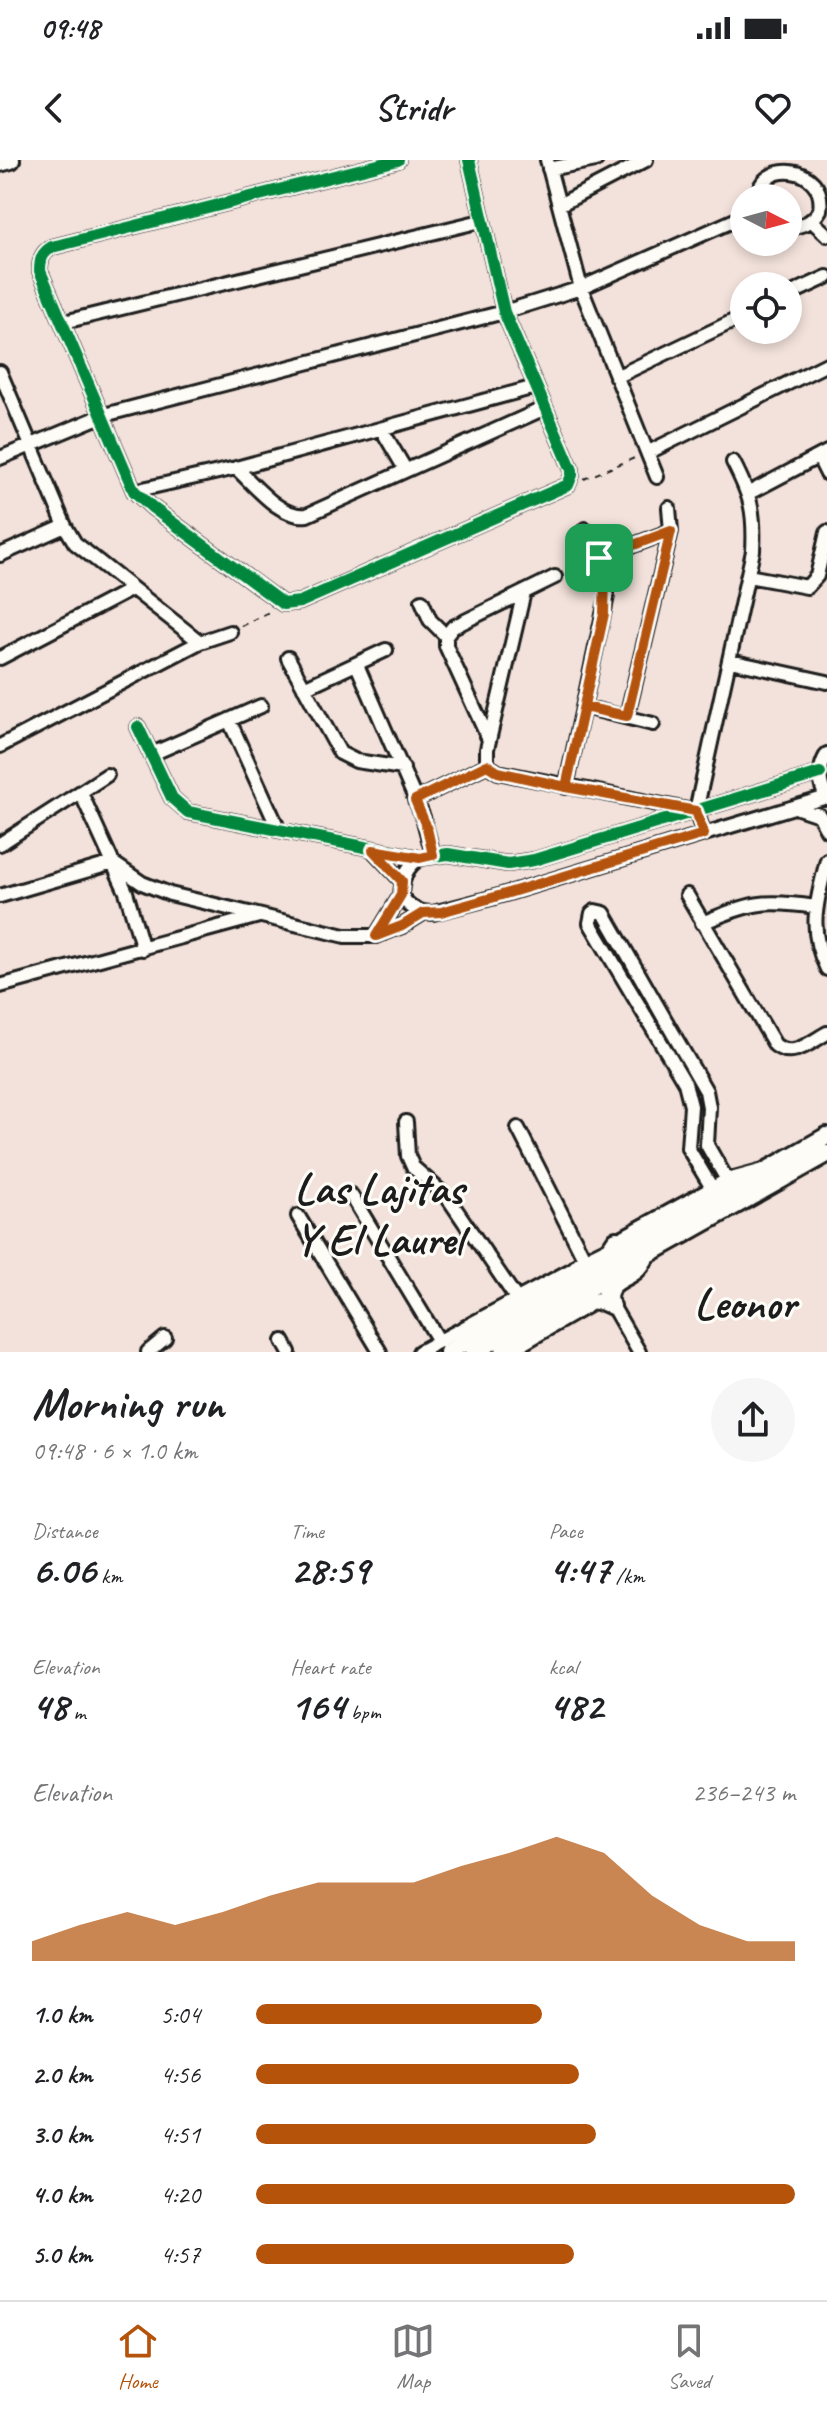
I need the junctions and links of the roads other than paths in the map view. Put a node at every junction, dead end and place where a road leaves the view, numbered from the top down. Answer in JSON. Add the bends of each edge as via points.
{"nodes":[{"id":1,"x":11,"y":160,"type":"edge"},
{"id":2,"x":398,"y":160,"type":"edge"},
{"id":3,"x":469,"y":160,"type":"edge"},
{"id":4,"x":596,"y":160,"type":"edge"},
{"id":5,"x":646,"y":160,"type":"edge"},
{"id":6,"x":774,"y":162,"type":"edge"},
{"id":7,"x":0,"y":163,"type":"edge"},
{"id":8,"x":548,"y":164,"type":"edge"},
{"id":9,"x":760,"y":184,"type":"edge"},
{"id":10,"x":559,"y":205,"type":"junction"},
{"id":11,"x":811,"y":220,"type":"junction"},
{"id":12,"x":481,"y":221,"type":"junction"},
{"id":13,"x":730,"y":222,"type":"edge"},
{"id":14,"x":802,"y":225,"type":"edge"},
{"id":15,"x":827,"y":235,"type":"edge"},
{"id":16,"x":827,"y":277,"type":"edge"},
{"id":17,"x":581,"y":288,"type":"junction"},
{"id":18,"x":802,"y":289,"type":"edge"},
{"id":19,"x":504,"y":312,"type":"junction"},
{"id":20,"x":64,"y":322,"type":"junction"},
{"id":21,"x":730,"y":323,"type":"edge"},
{"id":22,"x":827,"y":364,"type":"edge"},
{"id":23,"x":0,"y":372,"type":"edge"},
{"id":24,"x":616,"y":377,"type":"junction"},
{"id":25,"x":535,"y":387,"type":"junction"},
{"id":26,"x":545,"y":408,"type":"junction"},
{"id":27,"x":104,"y":415,"type":"junction"},
{"id":28,"x":382,"y":430,"type":"junction"},
{"id":29,"x":31,"y":444,"type":"junction"},
{"id":30,"x":649,"y":452,"type":"junction"},
{"id":31,"x":823,"y":455,"type":"edge"},
{"id":32,"x":0,"y":458,"type":"edge"},
{"id":33,"x":733,"y":462,"type":"dead end"},
{"id":34,"x":236,"y":468,"type":"junction"},
{"id":35,"x":405,"y":469,"type":"junction"},
{"id":36,"x":827,"y":474,"type":"edge"},
{"id":37,"x":657,"y":477,"type":"dead end"},
{"id":38,"x":134,"y":491,"type":"junction"},
{"id":39,"x":749,"y":493,"type":"junction"},
{"id":40,"x":669,"y":508,"type":"dead end"},
{"id":41,"x":65,"y":526,"type":"junction"},
{"id":42,"x":585,"y":529,"type":"dead end"},
{"id":43,"x":671,"y":531,"type":"junction"},
{"id":44,"x":827,"y":532,"type":"edge"},
{"id":45,"x":0,"y":555,"type":"edge"},
{"id":46,"x":599,"y":558,"type":"junction"},
{"id":47,"x":748,"y":576,"type":"junction"},
{"id":48,"x":555,"y":577,"type":"dead end"},
{"id":49,"x":132,"y":589,"type":"junction"},
{"id":50,"x":524,"y":592,"type":"junction"},
{"id":51,"x":422,"y":601,"type":"dead end"},
{"id":52,"x":230,"y":632,"type":"road end"},
{"id":53,"x":446,"y":636,"type":"junction"},
{"id":54,"x":200,"y":642,"type":"junction"},
{"id":55,"x":386,"y":650,"type":"dead end"},
{"id":56,"x":0,"y":658,"type":"edge"},
{"id":57,"x":288,"y":658,"type":"dead end"},
{"id":58,"x":730,"y":661,"type":"junction"},
{"id":59,"x":357,"y":665,"type":"junction"},
{"id":60,"x":827,"y":682,"type":"edge"},
{"id":61,"x":304,"y":688,"type":"junction"},
{"id":62,"x":261,"y":706,"type":"dead end"},
{"id":63,"x":584,"y":707,"type":"junction"},
{"id":64,"x":627,"y":716,"type":"junction"},
{"id":65,"x":229,"y":720,"type":"junction"},
{"id":66,"x":653,"y":724,"type":"dead end"},
{"id":67,"x":138,"y":727,"type":"dead end"},
{"id":68,"x":489,"y":740,"type":"junction"},
{"id":69,"x":0,"y":746,"type":"edge"},
{"id":70,"x":152,"y":754,"type":"junction"},
{"id":71,"x":827,"y":754,"type":"edge"},
{"id":72,"x":487,"y":765,"type":"junction"},
{"id":73,"x":403,"y":768,"type":"junction"},
{"id":74,"x":820,"y":773,"type":"junction"},
{"id":75,"x":107,"y":775,"type":"dead end"},
{"id":76,"x":566,"y":787,"type":"junction"},
{"id":77,"x":81,"y":793,"type":"junction"},
{"id":78,"x":827,"y":798,"type":"edge"},
{"id":79,"x":415,"y":800,"type":"junction"},
{"id":80,"x":794,"y":808,"type":"junction"},
{"id":81,"x":696,"y":811,"type":"junction"},
{"id":82,"x":278,"y":828,"type":"junction"},
{"id":83,"x":827,"y":830,"type":"edge"},
{"id":84,"x":704,"y":834,"type":"junction"},
{"id":85,"x":0,"y":844,"type":"edge"},
{"id":86,"x":373,"y":850,"type":"junction"},
{"id":87,"x":426,"y":856,"type":"junction"},
{"id":88,"x":827,"y":860,"type":"edge"},
{"id":89,"x":113,"y":863,"type":"junction"},
{"id":90,"x":402,"y":881,"type":"junction"},
{"id":91,"x":142,"y":883,"type":"junction"},
{"id":92,"x":126,"y":892,"type":"junction"},
{"id":93,"x":401,"y":895,"type":"junction"},
{"id":94,"x":687,"y":895,"type":"dead end"},
{"id":95,"x":0,"y":896,"type":"edge"},
{"id":96,"x":815,"y":907,"type":"junction"},
{"id":97,"x":423,"y":913,"type":"junction"},
{"id":98,"x":262,"y":915,"type":"junction"},
{"id":99,"x":702,"y":923,"type":"junction"},
{"id":100,"x":376,"y":936,"type":"junction"},
{"id":101,"x":143,"y":949,"type":"junction"},
{"id":102,"x":827,"y":969,"type":"edge"},
{"id":103,"x":0,"y":986,"type":"edge"},
{"id":104,"x":647,"y":989,"type":"junction"},
{"id":105,"x":634,"y":996,"type":"junction"},
{"id":106,"x":827,"y":1033,"type":"edge"},
{"id":107,"x":698,"y":1076,"type":"junction"},
{"id":108,"x":685,"y":1083,"type":"junction"},
{"id":109,"x":689,"y":1120,"type":"junction"},
{"id":110,"x":708,"y":1120,"type":"junction"},
{"id":111,"x":406,"y":1122,"type":"dead end"},
{"id":112,"x":518,"y":1128,"type":"dead end"},
{"id":113,"x":827,"y":1136,"type":"edge"},
{"id":114,"x":827,"y":1154,"type":"edge"},
{"id":115,"x":767,"y":1171,"type":"junction"},
{"id":116,"x":727,"y":1180,"type":"junction"},
{"id":117,"x":712,"y":1188,"type":"junction"},
{"id":118,"x":351,"y":1195,"type":"dead end"},
{"id":119,"x":298,"y":1216,"type":"dead end"},
{"id":120,"x":616,"y":1240,"type":"junction"},
{"id":121,"x":649,"y":1255,"type":"junction"},
{"id":122,"x":584,"y":1258,"type":"junction"},
{"id":123,"x":589,"y":1283,"type":"junction"},
{"id":124,"x":516,"y":1298,"type":"junction"},
{"id":125,"x":612,"y":1306,"type":"junction"},
{"id":126,"x":572,"y":1313,"type":"junction"},
{"id":127,"x":165,"y":1338,"type":"dead end"},
{"id":128,"x":444,"y":1346,"type":"edge"},
{"id":129,"x":148,"y":1352,"type":"edge"},
{"id":130,"x":380,"y":1352,"type":"edge"},
{"id":131,"x":419,"y":1352,"type":"edge"},
{"id":132,"x":474,"y":1352,"type":"edge"},
{"id":133,"x":504,"y":1352,"type":"edge"},
{"id":134,"x":639,"y":1352,"type":"edge"}],
"edges":[{"from":1,"to":7,"type":"main road"},
{"from":2,"to":20,"type":"street","via":[[52,247],[40,260],[40,271]]},
{"from":3,"to":12,"type":"street"},
{"from":4,"to":8,"type":"street"},
{"from":5,"to":10,"type":"street"},
{"from":6,"to":9,"type":"street"},
{"from":6,"to":11,"type":"street","via":[[797,161],[816,171],[823,202]]},
{"from":8,"to":10,"type":"street"},
{"from":10,"to":17,"type":"street"},
{"from":11,"to":14,"type":"street"},
{"from":11,"to":15,"type":"street"},
{"from":12,"to":19,"type":"street"},
{"from":12,"to":20,"type":"street"},
{"from":13,"to":17,"type":"street"},
{"from":16,"to":18,"type":"street"},
{"from":17,"to":19,"type":"street"},
{"from":17,"to":24,"type":"street"},
{"from":19,"to":25,"type":"street"},
{"from":19,"to":27,"type":"street"},
{"from":20,"to":27,"type":"street"},
{"from":21,"to":24,"type":"street"},
{"from":22,"to":30,"type":"street"},
{"from":23,"to":29,"type":"street"},
{"from":24,"to":30,"type":"street"},
{"from":25,"to":26,"type":"street"},
{"from":25,"to":28,"type":"street"},
{"from":26,"to":35,"type":"street"},
{"from":26,"to":38,"type":"street","via":[[572,470],[568,485],[300,602],[283,604]]},
{"from":27,"to":29,"type":"street"},
{"from":27,"to":38,"type":"street"},
{"from":28,"to":34,"type":"street"},
{"from":28,"to":35,"type":"street"},
{"from":29,"to":32,"type":"street"},
{"from":29,"to":41,"type":"street"},
{"from":30,"to":37,"type":"street"},
{"from":31,"to":36,"type":"street"},
{"from":31,"to":39,"type":"street"},
{"from":33,"to":39,"type":"street"},
{"from":34,"to":35,"type":"street","via":[[284,511],[299,516]]},
{"from":34,"to":38,"type":"street"},
{"from":39,"to":47,"type":"street","via":[[754,531]]},
{"from":40,"to":43,"type":"street"},
{"from":41,"to":45,"type":"street"},
{"from":41,"to":49,"type":"street","via":[[75,543]]},
{"from":42,"to":46,"type":"street"},
{"from":43,"to":46,"type":"street"},
{"from":43,"to":64,"type":"street"},
{"from":44,"to":47,"type":"street","via":[[817,576],[807,587]]},
{"from":46,"to":63,"type":"street","via":[[607,596]]},
{"from":47,"to":58,"type":"street"},
{"from":48,"to":50,"type":"street"},
{"from":49,"to":54,"type":"street"},
{"from":49,"to":56,"type":"street"},
{"from":50,"to":53,"type":"street","via":[[453,627]]},
{"from":50,"to":68,"type":"street"},
{"from":51,"to":53,"type":"street","via":[[430,620]]},
{"from":52,"to":54,"type":"street"},
{"from":53,"to":68,"type":"street"},
{"from":54,"to":69,"type":"street"},
{"from":55,"to":59,"type":"street"},
{"from":57,"to":61,"type":"street"},
{"from":58,"to":60,"type":"street"},
{"from":58,"to":81,"type":"street"},
{"from":59,"to":61,"type":"street"},
{"from":59,"to":73,"type":"street"},
{"from":61,"to":73,"type":"street","via":[[340,753],[356,761]]},
{"from":62,"to":65,"type":"street"},
{"from":63,"to":64,"type":"street"},
{"from":63,"to":76,"type":"street"},
{"from":64,"to":66,"type":"street"},
{"from":65,"to":70,"type":"street"},
{"from":65,"to":82,"type":"street"},
{"from":67,"to":70,"type":"street"},
{"from":68,"to":72,"type":"street"},
{"from":70,"to":82,"type":"street","via":[[172,798],[188,812]]},
{"from":71,"to":74,"type":"street"},
{"from":72,"to":76,"type":"street"},
{"from":72,"to":79,"type":"street"},
{"from":73,"to":79,"type":"street"},
{"from":74,"to":78,"type":"street"},
{"from":74,"to":81,"type":"street"},
{"from":75,"to":77,"type":"street"},
{"from":76,"to":81,"type":"street"},
{"from":77,"to":85,"type":"street"},
{"from":77,"to":89,"type":"street"},
{"from":78,"to":80,"type":"street"},
{"from":79,"to":87,"type":"street","via":[[427,828]]},
{"from":80,"to":83,"type":"street","via":[[819,815]]},
{"from":80,"to":84,"type":"street"},
{"from":81,"to":84,"type":"street"},
{"from":81,"to":87,"type":"street","via":[[520,863]]},
{"from":82,"to":86,"type":"street"},
{"from":84,"to":97,"type":"street","via":[[495,897]]},
{"from":86,"to":87,"type":"street"},
{"from":86,"to":90,"type":"street"},
{"from":87,"to":90,"type":"street","via":[[412,863]]},
{"from":88,"to":96,"type":"street"},
{"from":89,"to":91,"type":"street"},
{"from":89,"to":92,"type":"street"},
{"from":89,"to":95,"type":"street"},
{"from":90,"to":93,"type":"street"},
{"from":91,"to":92,"type":"street"},
{"from":91,"to":98,"type":"street"},
{"from":92,"to":101,"type":"street"},
{"from":93,"to":97,"type":"street"},
{"from":93,"to":100,"type":"street"},
{"from":94,"to":99,"type":"street"},
{"from":96,"to":99,"type":"street","via":[[769,901]]},
{"from":96,"to":102,"type":"street","via":[[815,939]]},
{"from":97,"to":100,"type":"street"},
{"from":98,"to":100,"type":"street","via":[[345,936]]},
{"from":98,"to":101,"type":"street"},
{"from":99,"to":106,"type":"street","via":[[775,1045],[794,1051]]},
{"from":101,"to":103,"type":"street"},
{"from":104,"to":105,"type":"street"},
{"from":104,"to":105,"type":"street","via":[[604,913],[595,911],[590,923]]},
{"from":104,"to":107,"type":"street"},
{"from":105,"to":108,"type":"street"},
{"from":107,"to":108,"type":"street"},
{"from":107,"to":110,"type":"street","via":[[709,1098]]},
{"from":108,"to":109,"type":"street"},
{"from":109,"to":110,"type":"street"},
{"from":109,"to":117,"type":"street","via":[[688,1148]]},
{"from":110,"to":116,"type":"street","via":[[707,1145]]},
{"from":111,"to":124,"type":"street","via":[[413,1167],[448,1198]]},
{"from":112,"to":122,"type":"street"},
{"from":113,"to":115,"type":"main road"},
{"from":114,"to":121,"type":"main road"},
{"from":115,"to":116,"type":"street"},
{"from":115,"to":123,"type":"main road"},
{"from":116,"to":117,"type":"street"},
{"from":117,"to":120,"type":"street"},
{"from":118,"to":128,"type":"street"},
{"from":119,"to":130,"type":"street"},
{"from":120,"to":122,"type":"street"},
{"from":120,"to":123,"type":"main road","via":[[610,1249],[584,1262]]},
{"from":121,"to":123,"type":"main road"},
{"from":121,"to":125,"type":"street","via":[[639,1271],[612,1287]]},
{"from":122,"to":124,"type":"street"},
{"from":123,"to":125,"type":"street"},
{"from":123,"to":126,"type":"main road","via":[[584,1304]]},
{"from":123,"to":128,"type":"main road"},
{"from":123,"to":132,"type":"main road"},
{"from":124,"to":128,"type":"street"},
{"from":125,"to":126,"type":"main road","via":[[595,1300]]},
{"from":125,"to":134,"type":"street"},
{"from":126,"to":133,"type":"main road"},
{"from":127,"to":129,"type":"street"},
{"from":128,"to":131,"type":"street"}]}
